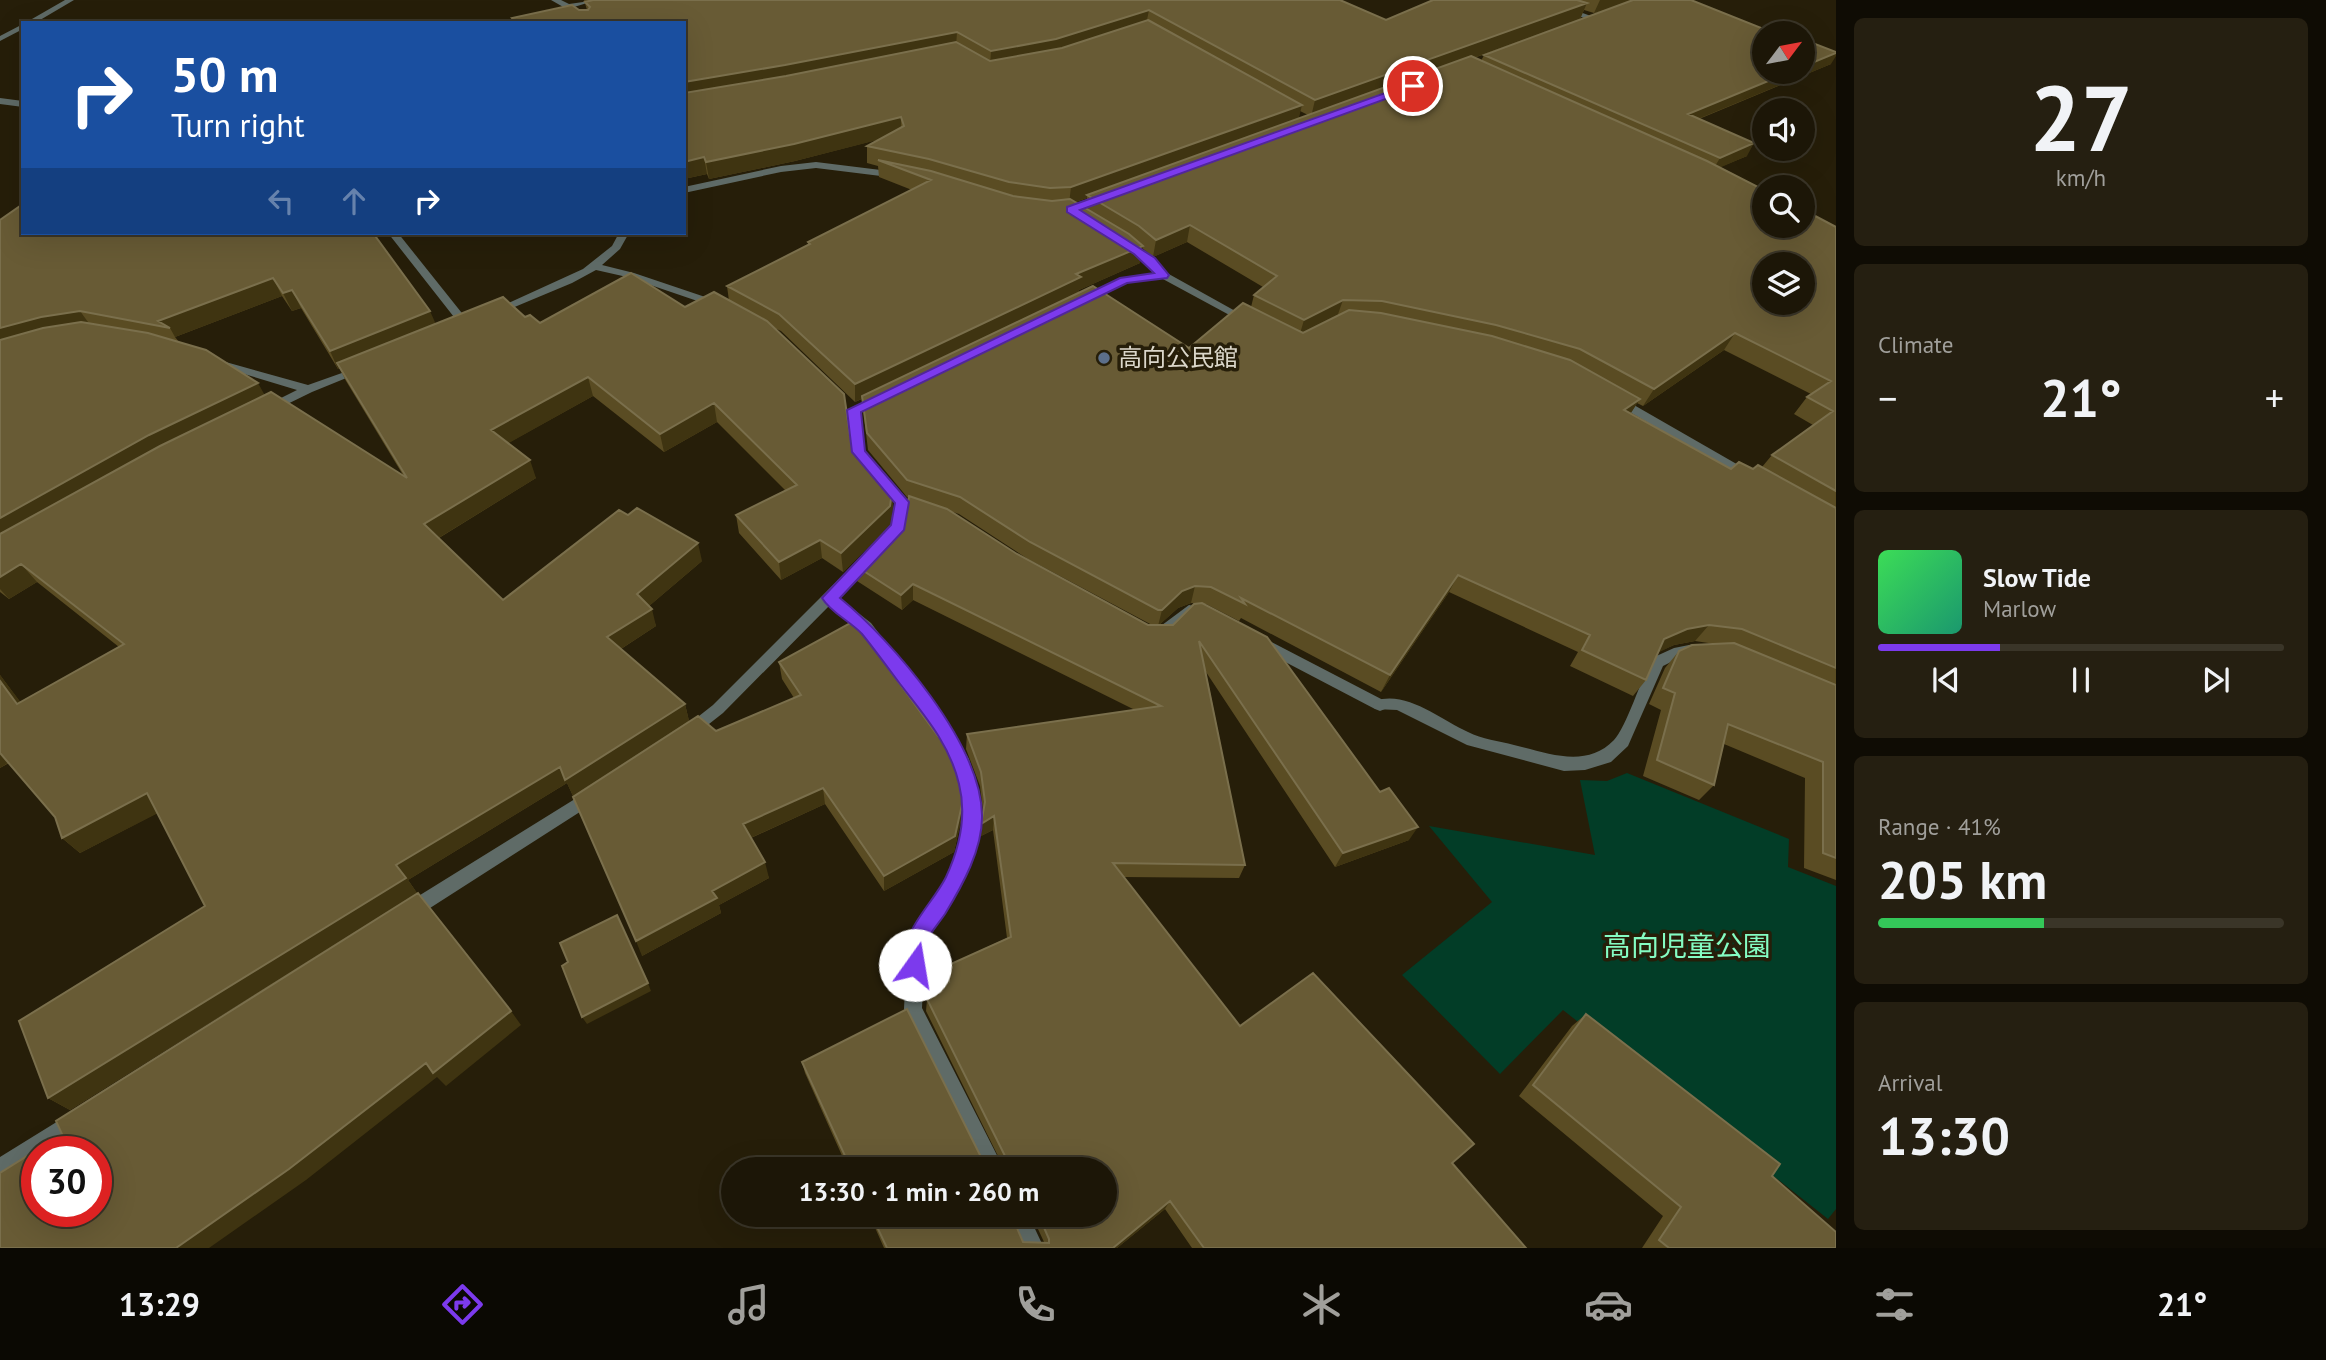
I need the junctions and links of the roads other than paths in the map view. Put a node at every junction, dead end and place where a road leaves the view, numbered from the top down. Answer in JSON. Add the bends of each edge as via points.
{"nodes":[{"id":1,"x":70,"y":0,"type":"edge"},
{"id":2,"x":555,"y":0,"type":"edge"},
{"id":3,"x":593,"y":0,"type":"edge"},
{"id":4,"x":1541,"y":0,"type":"edge"},
{"id":5,"x":568,"y":6,"type":"junction"},
{"id":6,"x":1605,"y":15,"type":"edge"},
{"id":7,"x":1595,"y":19,"type":"junction"},
{"id":8,"x":33,"y":21,"type":"edge"},
{"id":9,"x":585,"y":21,"type":"edge"},
{"id":10,"x":1582,"y":24,"type":"edge"},
{"id":11,"x":21,"y":27,"type":"edge"},
{"id":12,"x":0,"y":39,"type":"edge"},
{"id":13,"x":0,"y":101,"type":"edge"},
{"id":14,"x":21,"y":104,"type":"edge"},
{"id":15,"x":903,"y":176,"type":"edge"},
{"id":16,"x":686,"y":190,"type":"edge"},
{"id":17,"x":395,"y":235,"type":"edge"},
{"id":18,"x":623,"y":235,"type":"edge"},
{"id":19,"x":1117,"y":239,"type":"edge"},
{"id":20,"x":597,"y":267,"type":"junction"},
{"id":21,"x":1163,"y":275,"type":"junction"},
{"id":22,"x":1075,"y":304,"type":"edge"},
{"id":23,"x":733,"y":312,"type":"edge"},
{"id":24,"x":465,"y":324,"type":"junction"},
{"id":25,"x":452,"y":330,"type":"edge"},
{"id":26,"x":1265,"y":330,"type":"edge"},
{"id":27,"x":199,"y":358,"type":"edge"},
{"id":28,"x":369,"y":366,"type":"edge"},
{"id":29,"x":308,"y":389,"type":"junction"},
{"id":30,"x":891,"y":393,"type":"edge"},
{"id":31,"x":1614,"y":397,"type":"edge"},
{"id":32,"x":844,"y":401,"type":"edge"},
{"id":33,"x":854,"y":410,"type":"junction"},
{"id":34,"x":263,"y":412,"type":"edge"},
{"id":35,"x":1765,"y":485,"type":"edge"},
{"id":36,"x":830,"y":598,"type":"junction"},
{"id":37,"x":1224,"y":623,"type":"edge"},
{"id":38,"x":1139,"y":627,"type":"edge"},
{"id":39,"x":1248,"y":635,"type":"edge"},
{"id":40,"x":1708,"y":651,"type":"edge"},
{"id":41,"x":671,"y":745,"type":"edge"},
{"id":42,"x":600,"y":790,"type":"edge"},
{"id":43,"x":399,"y":918,"type":"edge"},
{"id":44,"x":94,"y":1109,"type":"edge"},
{"id":45,"x":988,"y":1157,"type":"edge"},
{"id":46,"x":0,"y":1168,"type":"edge"},
{"id":47,"x":1024,"y":1227,"type":"edge"},
{"id":48,"x":1034,"y":1248,"type":"edge"}],
"edges":[{"from":1,"to":8,"type":"street"},
{"from":2,"to":5,"type":"street"},
{"from":3,"to":5,"type":"street"},
{"from":4,"to":7,"type":"street"},
{"from":5,"to":9,"type":"street"},
{"from":6,"to":7,"type":"street"},
{"from":7,"to":10,"type":"street"},
{"from":11,"to":12,"type":"street"},
{"from":13,"to":14,"type":"street"},
{"from":15,"to":16,"type":"street","via":[[816,165]]},
{"from":17,"to":24,"type":"street"},
{"from":18,"to":20,"type":"street"},
{"from":19,"to":21,"type":"street","via":[[1151,260]]},
{"from":20,"to":23,"type":"street","via":[[712,301]]},
{"from":20,"to":24,"type":"street"},
{"from":21,"to":22,"type":"street","via":[[1124,280]]},
{"from":21,"to":26,"type":"street"},
{"from":24,"to":25,"type":"street"},
{"from":27,"to":29,"type":"street"},
{"from":28,"to":29,"type":"street"},
{"from":29,"to":34,"type":"street"},
{"from":30,"to":33,"type":"street"},
{"from":31,"to":35,"type":"street"},
{"from":32,"to":33,"type":"street"},
{"from":33,"to":36,"type":"street","via":[[859,452],[909,504],[899,527]]},
{"from":36,"to":41,"type":"street","via":[[718,709]]},
{"from":36,"to":45,"type":"street","via":[[866,627],[945,730],[969,786],[973,816],[967,846],[953,883],[915,943],[913,1009]]},
{"from":37,"to":38,"type":"street","via":[[1200,610],[1189,610],[1157,636]]},
{"from":39,"to":40,"type":"street","via":[[1380,705],[1399,704],[1467,739],[1564,764],[1606,757],[1623,742],[1657,662],[1674,654]]},
{"from":42,"to":43,"type":"street"},
{"from":44,"to":46,"type":"street"},
{"from":47,"to":48,"type":"street"}]}
